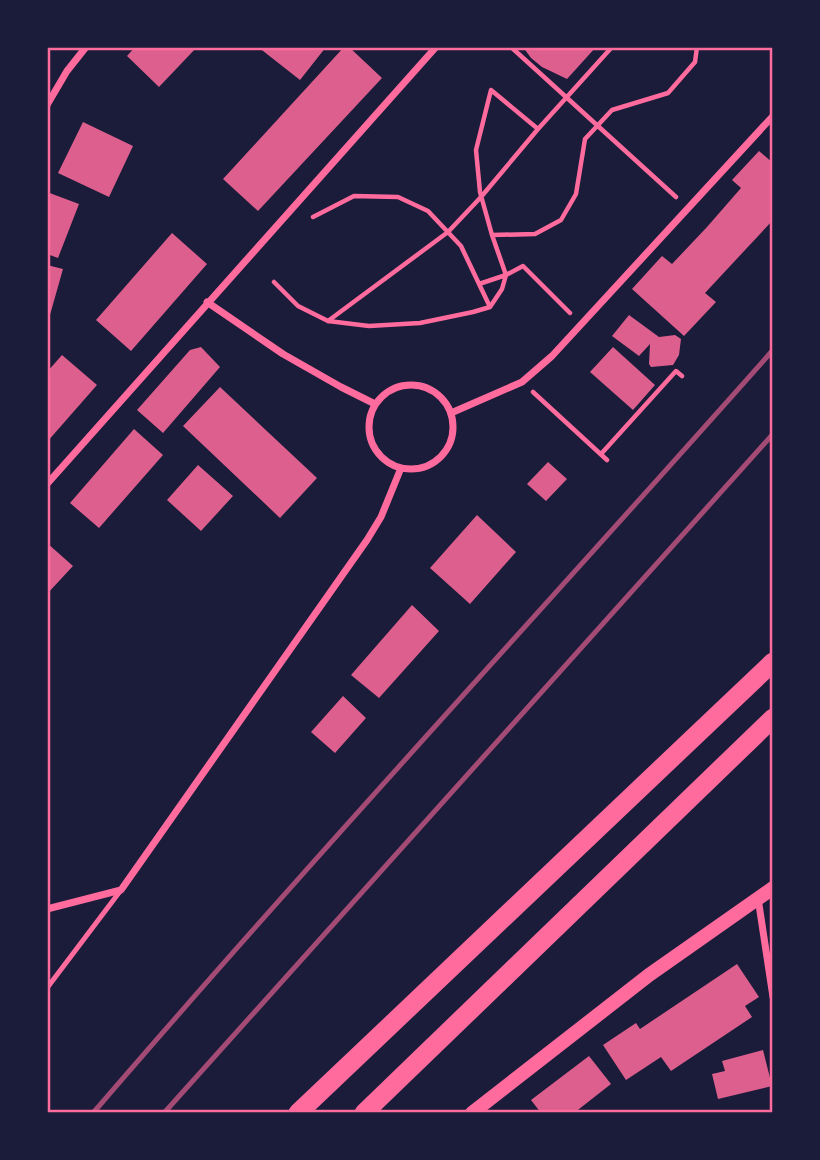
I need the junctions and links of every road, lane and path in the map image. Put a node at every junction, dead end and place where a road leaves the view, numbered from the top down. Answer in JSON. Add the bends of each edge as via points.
{"nodes":[{"id":1,"x":86,"y":47,"type":"edge"},
{"id":2,"x":436,"y":47,"type":"edge"},
{"id":3,"x":510,"y":47,"type":"edge"},
{"id":4,"x":612,"y":47,"type":"edge"},
{"id":5,"x":697,"y":47,"type":"edge"},
{"id":6,"x":566,"y":98,"type":"junction"},
{"id":7,"x":47,"y":105,"type":"edge"},
{"id":8,"x":773,"y":116,"type":"edge"},
{"id":9,"x":598,"y":125,"type":"junction"},
{"id":10,"x":538,"y":129,"type":"junction"},
{"id":11,"x":481,"y":197,"type":"junction"},
{"id":12,"x":689,"y":208,"type":"junction"},
{"id":13,"x":313,"y":217,"type":"dead end"},
{"id":14,"x":448,"y":232,"type":"junction"},
{"id":15,"x":492,"y":235,"type":"junction"},
{"id":16,"x":506,"y":275,"type":"junction"},
{"id":17,"x":274,"y":282,"type":"dead end"},
{"id":18,"x":479,"y":284,"type":"junction"},
{"id":19,"x":207,"y":302,"type":"junction"},
{"id":20,"x":490,"y":307,"type":"junction"},
{"id":21,"x":328,"y":321,"type":"junction"},
{"id":22,"x":582,"y":324,"type":"junction"},
{"id":23,"x":682,"y":376,"type":"dead end"},
{"id":24,"x":522,"y":382,"type":"junction"},
{"id":25,"x":375,"y":404,"type":"junction"},
{"id":26,"x":451,"y":413,"type":"junction"},
{"id":27,"x":601,"y":454,"type":"junction"},
{"id":28,"x":607,"y":460,"type":"dead end"},
{"id":29,"x":401,"y":468,"type":"junction"},
{"id":30,"x":47,"y":484,"type":"edge"},
{"id":31,"x":773,"y":662,"type":"edge"},
{"id":32,"x":773,"y":718,"type":"edge"},
{"id":33,"x":773,"y":888,"type":"edge"},
{"id":34,"x":121,"y":890,"type":"junction"},
{"id":35,"x":758,"y":897,"type":"junction"},
{"id":36,"x":47,"y":909,"type":"edge"},
{"id":37,"x":48,"y":984,"type":"edge"},
{"id":38,"x":773,"y":998,"type":"edge"},
{"id":39,"x":298,"y":1113,"type":"edge"},
{"id":40,"x":364,"y":1113,"type":"edge"},
{"id":41,"x":472,"y":1113,"type":"edge"}],
"edges":[{"from":1,"to":7,"type":"street"},
{"from":2,"to":19,"type":"street"},
{"from":3,"to":6,"type":"path"},
{"from":4,"to":6,"type":"path"},
{"from":5,"to":9,"type":"path","via":[[695,62],[668,93],[612,110]]},
{"from":6,"to":9,"type":"path"},
{"from":6,"to":10,"type":"path"},
{"from":8,"to":12,"type":"street"},
{"from":9,"to":12,"type":"path"},
{"from":9,"to":15,"type":"path","via":[[585,139],[576,194],[561,220],[535,234]]},
{"from":10,"to":11,"type":"path"},
{"from":10,"to":11,"type":"path","via":[[491,90],[477,150]]},
{"from":11,"to":14,"type":"path"},
{"from":11,"to":15,"type":"path"},
{"from":12,"to":22,"type":"street"},
{"from":13,"to":14,"type":"path","via":[[354,196],[398,197],[428,211]]},
{"from":14,"to":18,"type":"path","via":[[461,246]]},
{"from":14,"to":21,"type":"path"},
{"from":15,"to":16,"type":"path"},
{"from":16,"to":18,"type":"path"},
{"from":16,"to":20,"type":"path"},
{"from":16,"to":22,"type":"path","via":[[523,265]]},
{"from":17,"to":21,"type":"path","via":[[298,306]]},
{"from":18,"to":20,"type":"path"},
{"from":19,"to":25,"type":"street","via":[[283,354]]},
{"from":19,"to":30,"type":"street"},
{"from":20,"to":21,"type":"path","via":[[419,323],[369,326]]},
{"from":22,"to":24,"type":"street"},
{"from":23,"to":27,"type":"path","via":[[676,371]]},
{"from":24,"to":26,"type":"street"},
{"from":24,"to":27,"type":"path"},
{"from":25,"to":26,"type":"street","via":[[393,389],[416,385],[437,394]]},
{"from":25,"to":29,"type":"street","via":[[369,423],[372,442],[383,458]]},
{"from":26,"to":29,"type":"street","via":[[452,435],[442,455],[423,467]]},
{"from":27,"to":28,"type":"path"},
{"from":29,"to":34,"type":"street","via":[[367,540]]},
{"from":31,"to":39,"type":"highway"},
{"from":32,"to":40,"type":"highway"},
{"from":33,"to":35,"type":"main road"},
{"from":34,"to":36,"type":"street"},
{"from":34,"to":37,"type":"lane"},
{"from":35,"to":38,"type":"street"},
{"from":35,"to":41,"type":"main road"}]}
